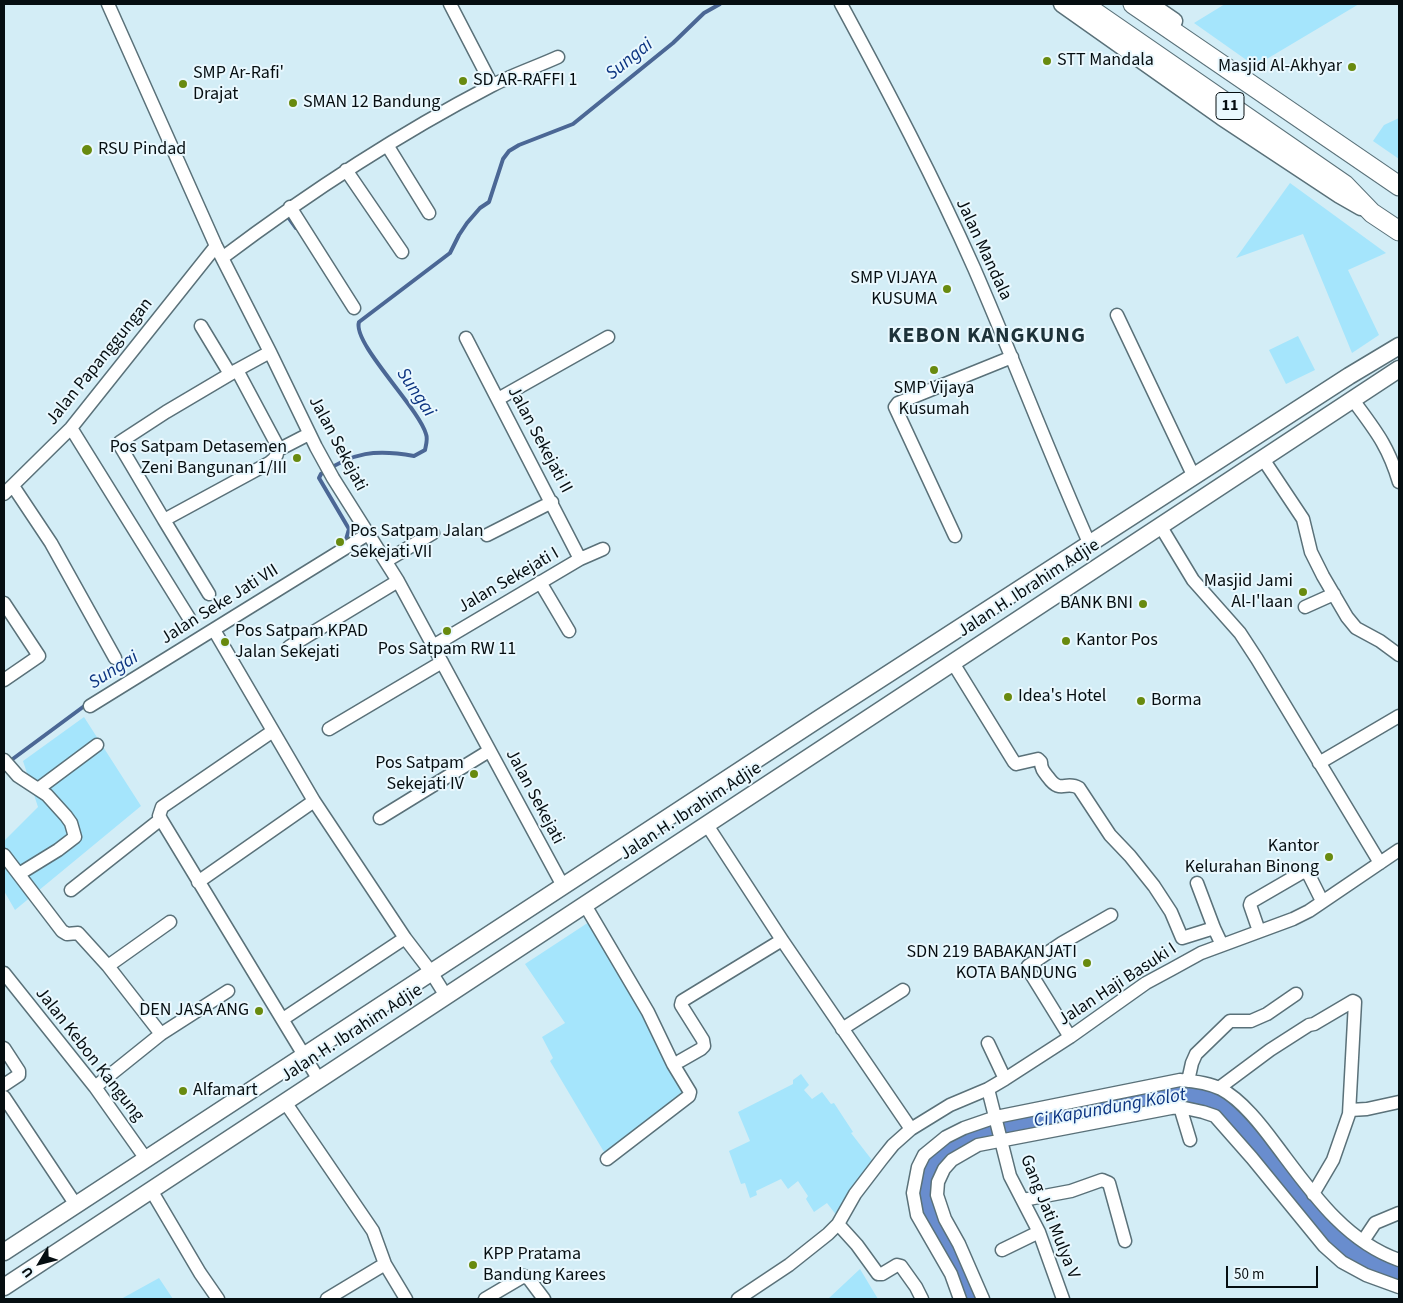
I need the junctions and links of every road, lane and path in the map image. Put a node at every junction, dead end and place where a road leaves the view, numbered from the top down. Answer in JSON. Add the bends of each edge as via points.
{"nodes":[{"id":1,"x":108,"y":4,"type":"edge"},
{"id":2,"x":450,"y":4,"type":"edge"},
{"id":3,"x":841,"y":4,"type":"edge"},
{"id":4,"x":1062,"y":4,"type":"edge"},
{"id":5,"x":1083,"y":4,"type":"edge"},
{"id":6,"x":1133,"y":4,"type":"edge"},
{"id":7,"x":1150,"y":4,"type":"edge"},
{"id":8,"x":558,"y":57,"type":"dead end"},
{"id":9,"x":492,"y":85,"type":"junction"},
{"id":10,"x":387,"y":145,"type":"junction"},
{"id":11,"x":346,"y":170,"type":"junction"},
{"id":12,"x":1399,"y":186,"type":"edge"},
{"id":13,"x":290,"y":207,"type":"junction"},
{"id":14,"x":1372,"y":212,"type":"junction"},
{"id":15,"x":429,"y":213,"type":"dead end"},
{"id":16,"x":1399,"y":231,"type":"edge"},
{"id":17,"x":219,"y":252,"type":"junction"},
{"id":18,"x":402,"y":252,"type":"dead end"},
{"id":19,"x":354,"y":308,"type":"dead end"},
{"id":20,"x":1117,"y":315,"type":"dead end"},
{"id":21,"x":201,"y":326,"type":"dead end"},
{"id":22,"x":608,"y":337,"type":"dead end"},
{"id":23,"x":466,"y":338,"type":"dead end"},
{"id":24,"x":1399,"y":346,"type":"edge"},
{"id":25,"x":270,"y":352,"type":"junction"},
{"id":26,"x":1012,"y":357,"type":"junction"},
{"id":27,"x":1399,"y":369,"type":"edge"},
{"id":28,"x":233,"y":372,"type":"junction"},
{"id":29,"x":498,"y":399,"type":"junction"},
{"id":30,"x":1353,"y":400,"type":"junction"},
{"id":31,"x":71,"y":428,"type":"junction"},
{"id":32,"x":309,"y":434,"type":"junction"},
{"id":33,"x":278,"y":450,"type":"junction"},
{"id":34,"x":1263,"y":459,"type":"junction"},
{"id":35,"x":1194,"y":477,"type":"junction"},
{"id":36,"x":1399,"y":482,"type":"edge"},
{"id":37,"x":8,"y":490,"type":"edge"},
{"id":38,"x":552,"y":502,"type":"junction"},
{"id":39,"x":164,"y":520,"type":"junction"},
{"id":40,"x":1161,"y":526,"type":"junction"},
{"id":41,"x":433,"y":533,"type":"dead end"},
{"id":42,"x":368,"y":534,"type":"junction"},
{"id":43,"x":487,"y":535,"type":"dead end"},
{"id":44,"x":956,"y":536,"type":"dead end"},
{"id":45,"x":1090,"y":544,"type":"junction"},
{"id":46,"x":603,"y":549,"type":"dead end"},
{"id":47,"x":580,"y":559,"type":"junction"},
{"id":48,"x":386,"y":561,"type":"junction"},
{"id":49,"x":398,"y":581,"type":"junction"},
{"id":50,"x":540,"y":582,"type":"junction"},
{"id":51,"x":210,"y":594,"type":"dead end"},
{"id":52,"x":1334,"y":594,"type":"junction"},
{"id":53,"x":4,"y":606,"type":"edge"},
{"id":54,"x":1305,"y":607,"type":"dead end"},
{"id":55,"x":189,"y":618,"type":"dead end"},
{"id":56,"x":214,"y":630,"type":"junction"},
{"id":57,"x":569,"y":631,"type":"dead end"},
{"id":58,"x":938,"y":642,"type":"junction"},
{"id":59,"x":433,"y":646,"type":"junction"},
{"id":60,"x":290,"y":647,"type":"dead end"},
{"id":61,"x":1399,"y":655,"type":"edge"},
{"id":62,"x":116,"y":658,"type":"dead end"},
{"id":63,"x":442,"y":662,"type":"junction"},
{"id":64,"x":953,"y":663,"type":"junction"},
{"id":65,"x":4,"y":680,"type":"edge"},
{"id":66,"x":90,"y":706,"type":"dead end"},
{"id":67,"x":1399,"y":716,"type":"edge"},
{"id":68,"x":329,"y":729,"type":"dead end"},
{"id":69,"x":273,"y":731,"type":"junction"},
{"id":70,"x":98,"y":745,"type":"dead end"},
{"id":71,"x":490,"y":751,"type":"junction"},
{"id":72,"x":4,"y":760,"type":"edge"},
{"id":73,"x":1319,"y":763,"type":"junction"},
{"id":74,"x":38,"y":790,"type":"junction"},
{"id":75,"x":314,"y":801,"type":"junction"},
{"id":76,"x":380,"y":818,"type":"dead end"},
{"id":77,"x":161,"y":819,"type":"junction"},
{"id":78,"x":707,"y":825,"type":"junction"},
{"id":79,"x":1399,"y":852,"type":"edge"},
{"id":80,"x":4,"y":854,"type":"edge"},
{"id":81,"x":1380,"y":863,"type":"junction"},
{"id":82,"x":20,"y":874,"type":"junction"},
{"id":83,"x":198,"y":882,"type":"junction"},
{"id":84,"x":1197,"y":883,"type":"dead end"},
{"id":85,"x":563,"y":886,"type":"junction"},
{"id":86,"x":71,"y":890,"type":"dead end"},
{"id":87,"x":1322,"y":902,"type":"junction"},
{"id":88,"x":585,"y":905,"type":"junction"},
{"id":89,"x":1111,"y":915,"type":"dead end"},
{"id":90,"x":170,"y":922,"type":"dead end"},
{"id":91,"x":1214,"y":928,"type":"junction"},
{"id":92,"x":1258,"y":931,"type":"junction"},
{"id":93,"x":405,"y":938,"type":"junction"},
{"id":94,"x":782,"y":940,"type":"junction"},
{"id":95,"x":1222,"y":945,"type":"junction"},
{"id":96,"x":108,"y":966,"type":"junction"},
{"id":97,"x":431,"y":972,"type":"junction"},
{"id":98,"x":4,"y":973,"type":"edge"},
{"id":99,"x":903,"y":990,"type":"dead end"},
{"id":100,"x":228,"y":991,"type":"dead end"},
{"id":101,"x":1296,"y":994,"type":"dead end"},
{"id":102,"x":446,"y":996,"type":"junction"},
{"id":103,"x":283,"y":1019,"type":"junction"},
{"id":104,"x":842,"y":1029,"type":"junction"},
{"id":105,"x":161,"y":1034,"type":"junction"},
{"id":106,"x":1070,"y":1037,"type":"junction"},
{"id":107,"x":988,"y":1043,"type":"dead end"},
{"id":108,"x":4,"y":1048,"type":"edge"},
{"id":109,"x":303,"y":1056,"type":"junction"},
{"id":110,"x":680,"y":1061,"type":"dead end"},
{"id":111,"x":1006,"y":1079,"type":"junction"},
{"id":112,"x":319,"y":1080,"type":"junction"},
{"id":113,"x":1188,"y":1081,"type":"junction"},
{"id":114,"x":4,"y":1085,"type":"edge"},
{"id":115,"x":94,"y":1087,"type":"junction"},
{"id":116,"x":1220,"y":1088,"type":"junction"},
{"id":117,"x":988,"y":1089,"type":"junction"},
{"id":118,"x":4,"y":1097,"type":"edge"},
{"id":119,"x":285,"y":1102,"type":"junction"},
{"id":120,"x":1399,"y":1102,"type":"edge"},
{"id":121,"x":1180,"y":1107,"type":"junction"},
{"id":122,"x":1350,"y":1110,"type":"junction"},
{"id":123,"x":996,"y":1119,"type":"junction"},
{"id":124,"x":911,"y":1129,"type":"junction"},
{"id":125,"x":1001,"y":1137,"type":"junction"},
{"id":126,"x":1190,"y":1140,"type":"dead end"},
{"id":127,"x":146,"y":1159,"type":"junction"},
{"id":128,"x":607,"y":1160,"type":"dead end"},
{"id":129,"x":151,"y":1190,"type":"junction"},
{"id":130,"x":1313,"y":1194,"type":"junction"},
{"id":131,"x":1023,"y":1200,"type":"junction"},
{"id":132,"x":76,"y":1205,"type":"junction"},
{"id":133,"x":1399,"y":1213,"type":"edge"},
{"id":134,"x":838,"y":1224,"type":"junction"},
{"id":135,"x":1039,"y":1232,"type":"junction"},
{"id":136,"x":1125,"y":1241,"type":"dead end"},
{"id":137,"x":1363,"y":1241,"type":"junction"},
{"id":138,"x":1002,"y":1250,"type":"dead end"},
{"id":139,"x":4,"y":1252,"type":"edge"},
{"id":140,"x":1399,"y":1260,"type":"edge"},
{"id":141,"x":385,"y":1264,"type":"junction"},
{"id":142,"x":4,"y":1287,"type":"edge"},
{"id":143,"x":1399,"y":1287,"type":"edge"},
{"id":144,"x":218,"y":1299,"type":"edge"},
{"id":145,"x":327,"y":1299,"type":"edge"},
{"id":146,"x":406,"y":1299,"type":"edge"},
{"id":147,"x":485,"y":1299,"type":"edge"},
{"id":148,"x":544,"y":1299,"type":"edge"},
{"id":149,"x":738,"y":1299,"type":"edge"},
{"id":150,"x":922,"y":1299,"type":"edge"},
{"id":151,"x":960,"y":1299,"type":"edge"},
{"id":152,"x":983,"y":1299,"type":"edge"},
{"id":153,"x":1063,"y":1299,"type":"edge"}],
"edges":[{"from":1,"to":17,"type":"street","name":"Jalan Sekejati"},
{"from":2,"to":9,"type":"street"},
{"from":3,"to":26,"type":"street","name":"Jalan Mandala","via":[[931,178]]},
{"from":4,"to":14,"type":"main road","via":[[1222,117],[1340,195]]},
{"from":5,"to":14,"type":"highway","number":"11","via":[[1344,185]]},
{"from":6,"to":12,"type":"highway","number":"11"},
{"from":7,"to":12,"type":"main road","via":[[1372,159]]},
{"from":8,"to":9,"type":"street","name":"Jalan Papanggungan"},
{"from":9,"to":10,"type":"street","name":"Jalan Papanggungan"},
{"from":10,"to":11,"type":"street","name":"Jalan Papanggungan"},
{"from":10,"to":15,"type":"street"},
{"from":11,"to":13,"type":"street","name":"Jalan Papanggungan"},
{"from":11,"to":18,"type":"street"},
{"from":13,"to":17,"type":"street","name":"Jalan Papanggungan"},
{"from":13,"to":19,"type":"street"},
{"from":14,"to":16,"type":"highway","number":"11"},
{"from":17,"to":25,"type":"street","name":"Jalan Sekejati"},
{"from":17,"to":31,"type":"street","name":"Jalan Papanggungan"},
{"from":20,"to":35,"type":"street"},
{"from":21,"to":28,"type":"street"},
{"from":22,"to":29,"type":"street"},
{"from":23,"to":29,"type":"street","name":"Jalan Sekejati II"},
{"from":24,"to":35,"type":"main road","name":"Jalan H. Ibrahim Adjie"},
{"from":25,"to":28,"type":"street"},
{"from":25,"to":32,"type":"street","name":"Jalan Sekejati"},
{"from":26,"to":44,"type":"street","via":[[895,407]]},
{"from":26,"to":45,"type":"street","name":"Jalan Mandala"},
{"from":27,"to":30,"type":"main road","name":"Jalan H. Ibrahim Adjie"},
{"from":28,"to":33,"type":"street"},
{"from":28,"to":39,"type":"street","via":[[119,444]]},
{"from":29,"to":38,"type":"street","name":"Jalan Sekejati II"},
{"from":30,"to":34,"type":"main road","name":"Jalan H. Ibrahim Adjie"},
{"from":30,"to":36,"type":"street","via":[[1386,447]]},
{"from":31,"to":37,"type":"street","name":"Jalan Papanggungan"},
{"from":31,"to":55,"type":"street"},
{"from":32,"to":33,"type":"street"},
{"from":32,"to":42,"type":"street","name":"Jalan Sekejati","via":[[332,478]]},
{"from":33,"to":39,"type":"street","via":[[274,460]]},
{"from":34,"to":40,"type":"main road","name":"Jalan H. Ibrahim Adjie"},
{"from":34,"to":52,"type":"street","via":[[1303,519],[1311,552]]},
{"from":35,"to":45,"type":"main road","name":"Jalan H. Ibrahim Adjie"},
{"from":37,"to":62,"type":"street","via":[[51,543]]},
{"from":38,"to":43,"type":"street"},
{"from":38,"to":47,"type":"street","name":"Jalan Sekejati II"},
{"from":39,"to":51,"type":"street"},
{"from":40,"to":64,"type":"main road","name":"Jalan H. Ibrahim Adjie"},
{"from":40,"to":73,"type":"street","via":[[1193,580],[1240,633]]},
{"from":41,"to":48,"type":"street"},
{"from":42,"to":48,"type":"street","name":"Jalan Sekejati"},
{"from":42,"to":56,"type":"street","name":"Jalan Seke Jati VII"},
{"from":45,"to":58,"type":"main road","name":"Jalan H. Ibrahim Adjie"},
{"from":46,"to":47,"type":"street","name":"Jalan Sekejati I"},
{"from":47,"to":50,"type":"street","name":"Jalan Sekejati I"},
{"from":48,"to":49,"type":"street","name":"Jalan Sekejati"},
{"from":49,"to":59,"type":"street","name":"Jalan Sekejati"},
{"from":49,"to":60,"type":"street"},
{"from":50,"to":57,"type":"street"},
{"from":50,"to":59,"type":"street","name":"Jalan Sekejati I"},
{"from":52,"to":54,"type":"street"},
{"from":52,"to":61,"type":"street","via":[[1356,628]]},
{"from":53,"to":65,"type":"street","via":[[39,656]]},
{"from":56,"to":66,"type":"street","name":"Jalan Seke Jati VII"},
{"from":56,"to":69,"type":"street"},
{"from":58,"to":64,"type":"main road"},
{"from":58,"to":85,"type":"main road","name":"Jalan H. Ibrahim Adjie"},
{"from":59,"to":63,"type":"street","name":"Jalan Sekejati"},
{"from":63,"to":68,"type":"street"},
{"from":63,"to":71,"type":"street","name":"Jalan Sekejati"},
{"from":64,"to":78,"type":"main road","name":"Jalan H. Ibrahim Adjie"},
{"from":64,"to":91,"type":"street","via":[[1016,764],[1038,759],[1053,784],[1079,788],[1110,835],[1154,886],[1171,912],[1182,938]]},
{"from":67,"to":73,"type":"street"},
{"from":69,"to":75,"type":"street"},
{"from":69,"to":77,"type":"street","via":[[162,807]]},
{"from":70,"to":74,"type":"street"},
{"from":71,"to":76,"type":"street"},
{"from":71,"to":85,"type":"street","name":"Jalan Sekejati"},
{"from":72,"to":74,"type":"street","via":[[18,776]]},
{"from":73,"to":81,"type":"street"},
{"from":74,"to":82,"type":"street","via":[[66,816],[75,837]]},
{"from":75,"to":83,"type":"street"},
{"from":75,"to":93,"type":"street"},
{"from":77,"to":83,"type":"street"},
{"from":77,"to":86,"type":"street"},
{"from":78,"to":88,"type":"main road","name":"Jalan H. Ibrahim Adjie"},
{"from":78,"to":94,"type":"street"},
{"from":79,"to":81,"type":"street","name":"Jalan Haji Basuki I"},
{"from":80,"to":82,"type":"street"},
{"from":81,"to":87,"type":"street","name":"Jalan Haji Basuki I"},
{"from":82,"to":96,"type":"street","via":[[62,931],[78,933]]},
{"from":83,"to":103,"type":"street"},
{"from":84,"to":91,"type":"street"},
{"from":85,"to":97,"type":"main road","name":"Jalan H. Ibrahim Adjie"},
{"from":87,"to":92,"type":"street","name":"Jalan Haji Basuki I","via":[[1293,919]]},
{"from":87,"to":92,"type":"street","via":[[1308,873],[1301,873],[1251,902]]},
{"from":88,"to":102,"type":"main road","name":"Jalan H. Ibrahim Adjie"},
{"from":88,"to":128,"type":"street","via":[[648,1012],[690,1092]]},
{"from":89,"to":106,"type":"street","via":[[1028,966]]},
{"from":90,"to":96,"type":"street"},
{"from":91,"to":95,"type":"street"},
{"from":92,"to":95,"type":"street","name":"Jalan Haji Basuki I"},
{"from":93,"to":97,"type":"street"},
{"from":93,"to":103,"type":"street"},
{"from":94,"to":104,"type":"street"},
{"from":94,"to":110,"type":"street","via":[[682,1001],[681,1005],[704,1046]]},
{"from":95,"to":106,"type":"street","name":"Jalan Haji Basuki I","via":[[1146,983]]},
{"from":96,"to":105,"type":"street"},
{"from":97,"to":102,"type":"street"},
{"from":97,"to":109,"type":"main road","name":"Jalan H. Ibrahim Adjie"},
{"from":98,"to":115,"type":"street","name":"Jalan Kebon Kangung"},
{"from":99,"to":104,"type":"street"},
{"from":100,"to":105,"type":"street"},
{"from":101,"to":113,"type":"street","via":[[1267,1014],[1252,1020],[1230,1021],[1196,1054]]},
{"from":102,"to":112,"type":"main road","name":"Jalan H. Ibrahim Adjie"},
{"from":103,"to":109,"type":"street"},
{"from":104,"to":124,"type":"street"},
{"from":105,"to":115,"type":"street"},
{"from":106,"to":111,"type":"street","name":"Jalan Haji Basuki I"},
{"from":107,"to":111,"type":"street"},
{"from":108,"to":114,"type":"street","via":[[19,1075]]},
{"from":109,"to":112,"type":"street"},
{"from":109,"to":127,"type":"main road","name":"Jalan H. Ibrahim Adjie"},
{"from":111,"to":117,"type":"street","name":"Jalan Haji Basuki I"},
{"from":112,"to":119,"type":"main road","name":"Jalan H. Ibrahim Adjie"},
{"from":113,"to":116,"type":"street"},
{"from":113,"to":123,"type":"street","via":[[1180,1080]]},
{"from":115,"to":127,"type":"street","name":"Jalan Kebon Kangung"},
{"from":116,"to":122,"type":"street","via":[[1309,1025],[1353,1001],[1356,1004]]},
{"from":116,"to":130,"type":"street","via":[[1255,1118]]},
{"from":117,"to":123,"type":"street","name":"Gang Jati Mulya V"},
{"from":117,"to":124,"type":"street","name":"Jalan Haji Basuki I","via":[[950,1105]]},
{"from":118,"to":132,"type":"street"},
{"from":119,"to":129,"type":"main road","name":"Jalan H. Ibrahim Adjie"},
{"from":119,"to":141,"type":"street","via":[[372,1231]]},
{"from":120,"to":122,"type":"street"},
{"from":121,"to":125,"type":"street"},
{"from":121,"to":126,"type":"street"},
{"from":121,"to":143,"type":"street","via":[[1215,1116],[1324,1246],[1342,1262]]},
{"from":122,"to":130,"type":"street","via":[[1333,1160]]},
{"from":123,"to":125,"type":"street","name":"Gang Jati Mulya V"},
{"from":123,"to":151,"type":"street","via":[[964,1128],[933,1146],[924,1154],[915,1178],[913,1193],[917,1215],[951,1274]]},
{"from":124,"to":134,"type":"street","name":"Jalan Haji Basuki I","via":[[881,1160],[855,1194]]},
{"from":125,"to":131,"type":"street","name":"Gang Jati Mulya V","via":[[1010,1176]]},
{"from":125,"to":152,"type":"street","via":[[974,1146],[952,1160],[938,1182],[937,1195],[944,1219],[959,1244]]},
{"from":127,"to":132,"type":"main road","name":"Jalan H. Ibrahim Adjie"},
{"from":129,"to":142,"type":"main road","name":"Jalan H. Ibrahim Adjie"},
{"from":129,"to":144,"type":"street"},
{"from":130,"to":137,"type":"street","via":[[1343,1227]]},
{"from":131,"to":135,"type":"street","name":"Gang Jati Mulya V"},
{"from":131,"to":136,"type":"street","via":[[1106,1180],[1110,1183]]},
{"from":132,"to":139,"type":"main road","name":"Jalan H. Ibrahim Adjie"},
{"from":133,"to":137,"type":"street","via":[[1375,1223]]},
{"from":134,"to":149,"type":"street","name":"Jalan Haji Basuki I","via":[[789,1265]]},
{"from":134,"to":150,"type":"street","via":[[878,1274],[901,1266]]},
{"from":135,"to":138,"type":"street"},
{"from":135,"to":153,"type":"street","name":"Gang Jati Mulya V"},
{"from":137,"to":140,"type":"street"},
{"from":141,"to":145,"type":"street"},
{"from":141,"to":146,"type":"street"},
{"from":147,"to":148,"type":"street","via":[[524,1276]]}]}
